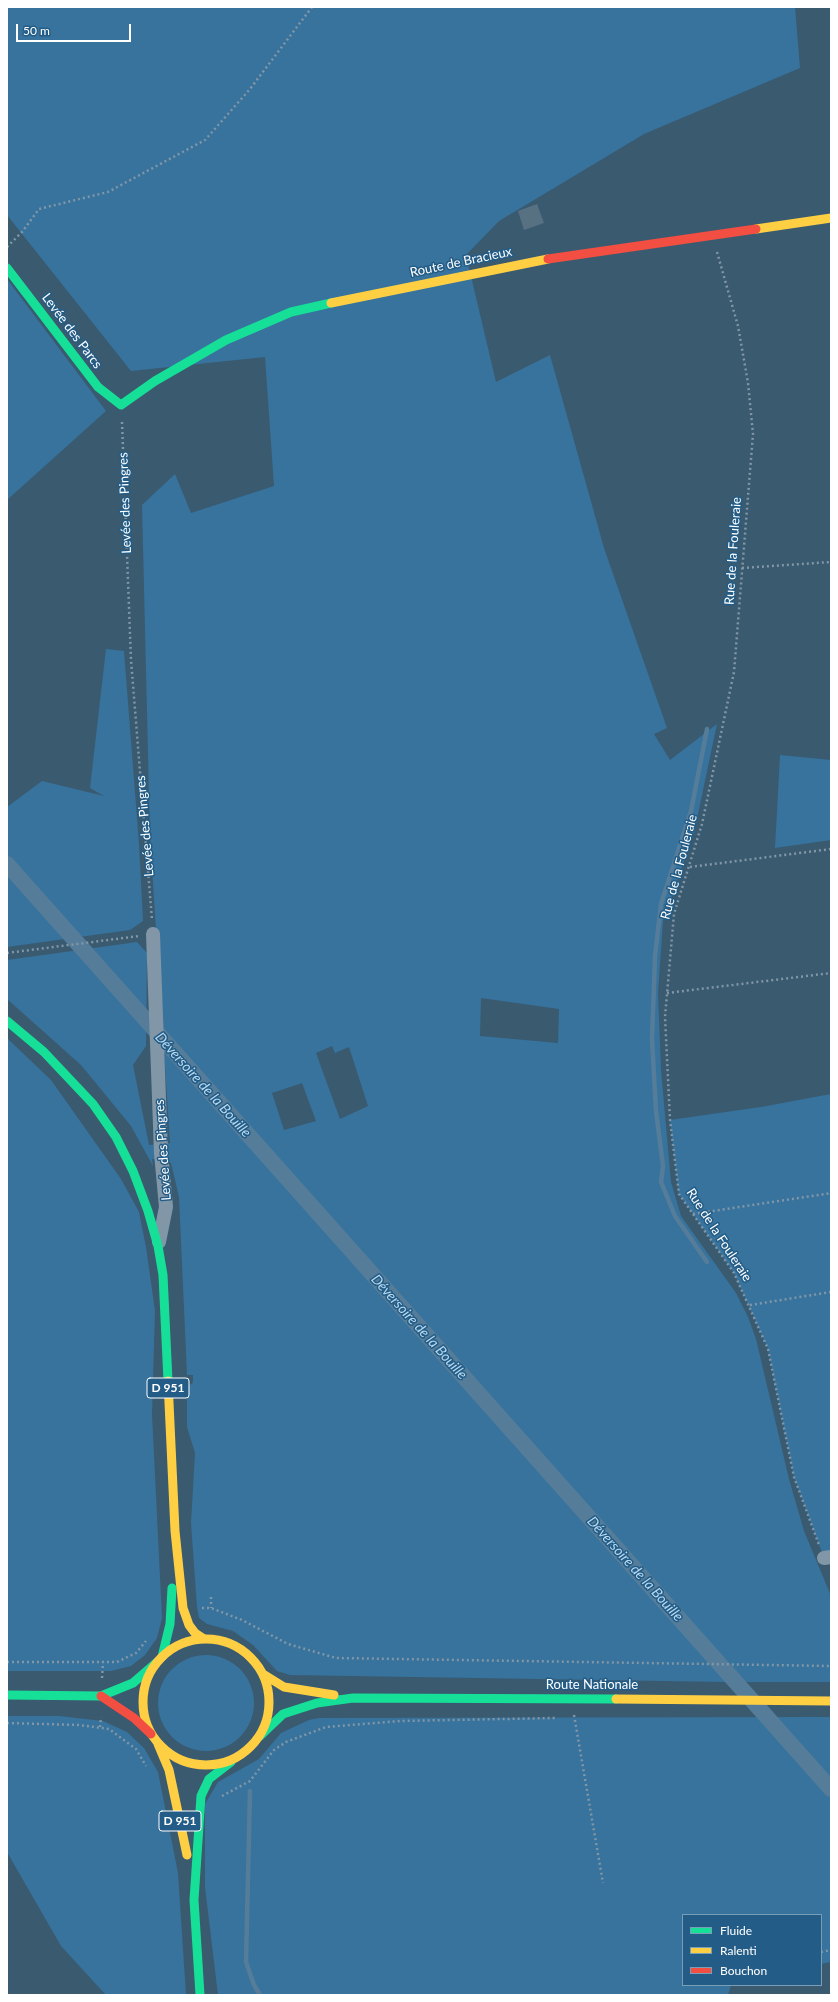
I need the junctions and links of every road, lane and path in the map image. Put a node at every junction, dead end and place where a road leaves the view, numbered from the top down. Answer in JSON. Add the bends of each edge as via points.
{"nodes":[{"id":1,"x":312,"y":7,"type":"edge"},
{"id":2,"x":831,"y":218,"type":"edge"},
{"id":3,"x":712,"y":234,"type":"junction"},
{"id":4,"x":7,"y":247,"type":"edge"},
{"id":5,"x":7,"y":268,"type":"edge"},
{"id":6,"x":121,"y":405,"type":"junction"},
{"id":7,"x":831,"y":562,"type":"edge"},
{"id":8,"x":742,"y":568,"type":"junction"},
{"id":9,"x":831,"y":849,"type":"edge"},
{"id":10,"x":690,"y":867,"type":"junction"},
{"id":11,"x":153,"y":934,"type":"junction"},
{"id":12,"x":7,"y":953,"type":"edge"},
{"id":13,"x":831,"y":973,"type":"edge"},
{"id":14,"x":667,"y":993,"type":"junction"},
{"id":15,"x":7,"y":1021,"type":"edge"},
{"id":16,"x":831,"y":1193,"type":"edge"},
{"id":17,"x":693,"y":1214,"type":"junction"},
{"id":18,"x":158,"y":1246,"type":"junction"},
{"id":19,"x":831,"y":1292,"type":"edge"},
{"id":20,"x":750,"y":1305,"type":"junction"},
{"id":21,"x":175,"y":1531,"type":"junction"},
{"id":22,"x":828,"y":1558,"type":"edge"},
{"id":23,"x":211,"y":1597,"type":"dead end"},
{"id":24,"x":184,"y":1608,"type":"junction"},
{"id":25,"x":211,"y":1608,"type":"junction"},
{"id":26,"x":150,"y":1636,"type":"dead end"},
{"id":27,"x":204,"y":1639,"type":"junction"},
{"id":28,"x":159,"y":1660,"type":"junction"},
{"id":29,"x":7,"y":1662,"type":"edge"},
{"id":30,"x":103,"y":1662,"type":"junction"},
{"id":31,"x":831,"y":1666,"type":"edge"},
{"id":32,"x":263,"y":1674,"type":"junction"},
{"id":33,"x":102,"y":1676,"type":"dead end"},
{"id":34,"x":7,"y":1695,"type":"edge"},
{"id":35,"x":101,"y":1696,"type":"junction"},
{"id":36,"x":353,"y":1698,"type":"junction"},
{"id":37,"x":571,"y":1698,"type":"junction"},
{"id":38,"x":831,"y":1701,"type":"edge"},
{"id":39,"x":101,"y":1713,"type":"dead end"},
{"id":40,"x":558,"y":1718,"type":"dead end"},
{"id":41,"x":566,"y":1718,"type":"dead end"},
{"id":42,"x":574,"y":1718,"type":"junction"},
{"id":43,"x":582,"y":1718,"type":"dead end"},
{"id":44,"x":7,"y":1723,"type":"edge"},
{"id":45,"x":100,"y":1728,"type":"junction"},
{"id":46,"x":151,"y":1734,"type":"junction"},
{"id":47,"x":260,"y":1736,"type":"junction"},
{"id":48,"x":158,"y":1744,"type":"junction"},
{"id":49,"x":236,"y":1758,"type":"junction"},
{"id":50,"x":146,"y":1767,"type":"dead end"},
{"id":51,"x":201,"y":1796,"type":"junction"},
{"id":52,"x":603,"y":1884,"type":"dead end"},
{"id":53,"x":194,"y":1900,"type":"junction"},
{"id":54,"x":200,"y":1995,"type":"edge"}],
"edges":[{"from":1,"to":4,"type":"path","via":[[250,89],[205,140],[108,192],[39,209]]},
{"from":2,"to":3,"type":"main road","name":"Route de Bracieux"},
{"from":3,"to":6,"type":"main road","name":"Route de Bracieux","via":[[531,261],[291,312],[226,340],[155,381]]},
{"from":3,"to":8,"type":"path","name":"Rue de la Fouleraie","via":[[738,326],[749,390],[753,434]]},
{"from":5,"to":6,"type":"main road","name":"Levée des Parcs","via":[[98,387]]},
{"from":6,"to":11,"type":"path","name":"Levée des Pingres","via":[[131,660]]},
{"from":7,"to":8,"type":"path"},
{"from":8,"to":10,"type":"path","name":"Rue de la Fouleraie","via":[[734,672],[702,824]]},
{"from":9,"to":10,"type":"path"},
{"from":10,"to":14,"type":"path","name":"Rue de la Fouleraie","via":[[674,914]]},
{"from":11,"to":12,"type":"path"},
{"from":11,"to":18,"type":"street","name":"Levée des Pingres","via":[[161,1153],[166,1207]]},
{"from":13,"to":14,"type":"path"},
{"from":14,"to":17,"type":"path","name":"Rue de la Fouleraie","via":[[665,1017],[670,1120],[679,1194]]},
{"from":15,"to":18,"type":"main road","number":"D 951","via":[[44,1052],[93,1104],[116,1137],[136,1177]]},
{"from":16,"to":17,"type":"path"},
{"from":17,"to":20,"type":"path","name":"Rue de la Fouleraie","via":[[734,1273]]},
{"from":18,"to":21,"type":"main road","number":"D 951","via":[[163,1275]]},
{"from":19,"to":20,"type":"path"},
{"from":20,"to":22,"type":"path","name":"Rue de la Fouleraie","via":[[768,1349],[794,1477]]},
{"from":21,"to":24,"type":"main road","number":"D 951"},
{"from":21,"to":28,"type":"main road","number":"D 951","via":[[170,1624]]},
{"from":23,"to":25,"type":"path"},
{"from":24,"to":25,"type":"path"},
{"from":24,"to":27,"type":"main road","number":"D 951","via":[[192,1630]]},
{"from":25,"to":31,"type":"path","via":[[242,1620],[288,1644],[336,1658]]},
{"from":26,"to":30,"type":"path","via":[[136,1653],[117,1662]]},
{"from":27,"to":28,"type":"main road","via":[[186,1642]]},
{"from":27,"to":32,"type":"main road","via":[[222,1641],[239,1648],[253,1659]]},
{"from":28,"to":35,"type":"main road","via":[[132,1683]]},
{"from":28,"to":46,"type":"main road","via":[[146,1681],[144,1691],[143,1709]]},
{"from":29,"to":30,"type":"path"},
{"from":30,"to":33,"type":"path"},
{"from":32,"to":36,"type":"main road","name":"Route Nationale","via":[[284,1687]]},
{"from":32,"to":47,"type":"main road","via":[[269,1696],[269,1709]]},
{"from":34,"to":35,"type":"main road"},
{"from":35,"to":46,"type":"main road","via":[[134,1718]]},
{"from":36,"to":37,"type":"main road","name":"Route Nationale"},
{"from":36,"to":47,"type":"main road","name":"Route Nationale","via":[[317,1703],[283,1714]]},
{"from":37,"to":38,"type":"main road","name":"Route Nationale"},
{"from":37,"to":42,"type":"path"},
{"from":39,"to":45,"type":"path"},
{"from":40,"to":51,"type":"path","via":[[400,1720],[326,1727],[286,1742],[274,1750],[250,1781],[236,1789],[219,1797]]},
{"from":41,"to":42,"type":"path"},
{"from":42,"to":43,"type":"path"},
{"from":42,"to":52,"type":"path"},
{"from":44,"to":45,"type":"path"},
{"from":45,"to":50,"type":"path","via":[[109,1729],[136,1749]]},
{"from":46,"to":48,"type":"main road"},
{"from":47,"to":49,"type":"main road","via":[[249,1749]]},
{"from":48,"to":49,"type":"main road","via":[[177,1759],[188,1763],[213,1765]]},
{"from":48,"to":53,"type":"main road","number":"D 951","via":[[169,1770],[176,1797]]},
{"from":49,"to":51,"type":"main road","number":"D 951","via":[[214,1774]]},
{"from":51,"to":53,"type":"main road","number":"D 951"},
{"from":53,"to":54,"type":"main road","number":"D 951"}]}
